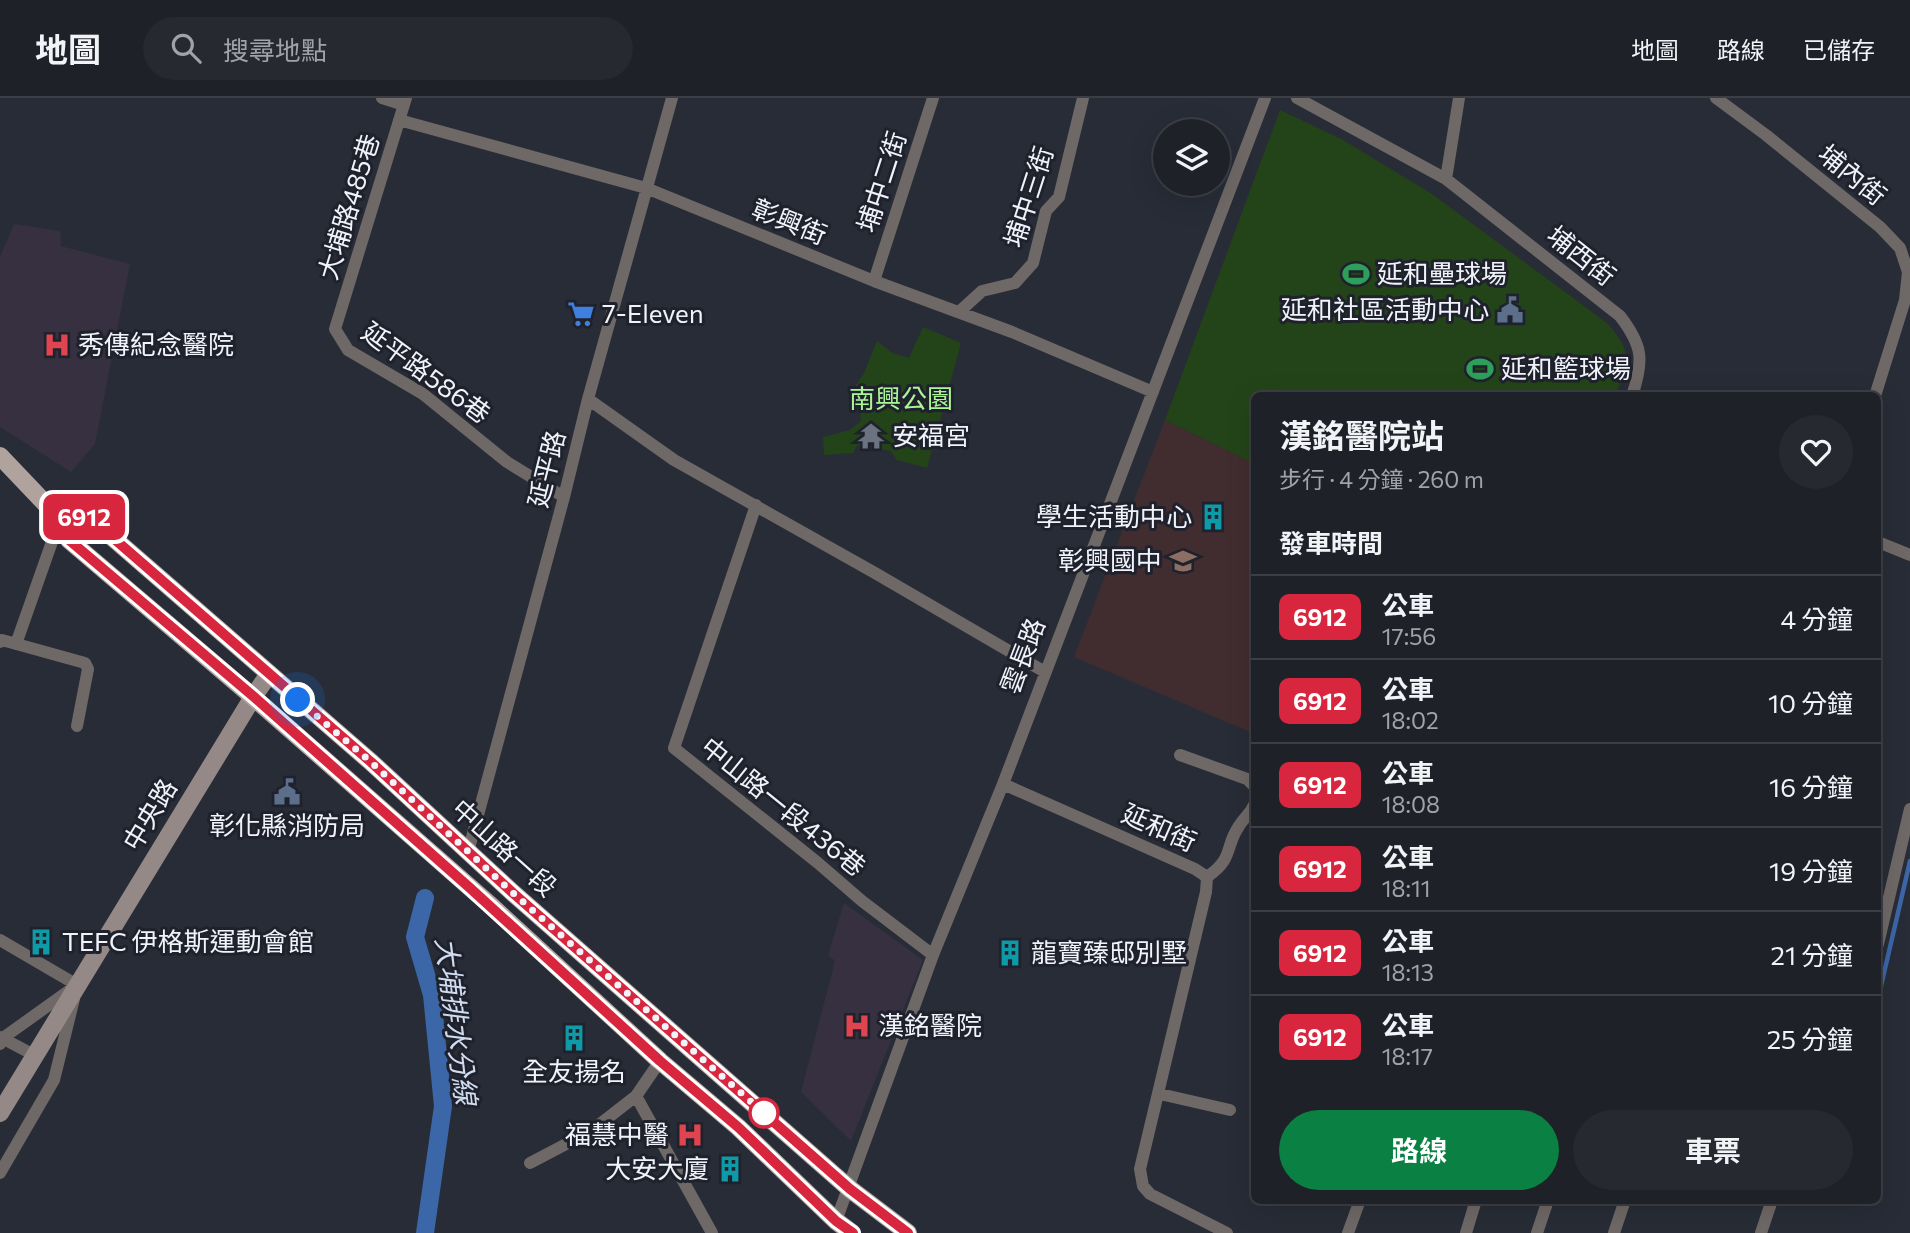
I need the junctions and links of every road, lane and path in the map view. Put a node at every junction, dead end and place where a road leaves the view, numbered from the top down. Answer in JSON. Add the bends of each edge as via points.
{"nodes":[{"id":1,"x":382,"y":98,"type":"edge"},
{"id":2,"x":672,"y":98,"type":"edge"},
{"id":3,"x":933,"y":98,"type":"edge"},
{"id":4,"x":1083,"y":98,"type":"edge"},
{"id":5,"x":1265,"y":98,"type":"edge"},
{"id":6,"x":1297,"y":98,"type":"edge"},
{"id":7,"x":1458,"y":98,"type":"edge"},
{"id":8,"x":1716,"y":98,"type":"edge"},
{"id":9,"x":405,"y":102,"type":"edge"},
{"id":10,"x":399,"y":120,"type":"junction"},
{"id":11,"x":1446,"y":178,"type":"junction"},
{"id":12,"x":646,"y":188,"type":"junction"},
{"id":13,"x":874,"y":281,"type":"junction"},
{"id":14,"x":959,"y":312,"type":"junction"},
{"id":15,"x":335,"y":329,"type":"joint"},
{"id":16,"x":1153,"y":392,"type":"junction"},
{"id":17,"x":1633,"y":392,"type":"edge"},
{"id":18,"x":1876,"y":392,"type":"edge"},
{"id":19,"x":588,"y":399,"type":"junction"},
{"id":20,"x":0,"y":456,"type":"edge"},
{"id":21,"x":564,"y":497,"type":"junction"},
{"id":22,"x":756,"y":505,"type":"junction"},
{"id":23,"x":60,"y":519,"type":"junction"},
{"id":24,"x":1881,"y":543,"type":"edge"},
{"id":25,"x":1910,"y":555,"type":"edge"},
{"id":26,"x":0,"y":642,"type":"edge"},
{"id":27,"x":16,"y":644,"type":"junction"},
{"id":28,"x":1045,"y":672,"type":"junction"},
{"id":29,"x":269,"y":674,"type":"junction"},
{"id":30,"x":253,"y":696,"type":"junction"},
{"id":31,"x":77,"y":726,"type":"dead end"},
{"id":32,"x":1180,"y":755,"type":"dead end"},
{"id":33,"x":1251,"y":783,"type":"edge"},
{"id":34,"x":1003,"y":784,"type":"junction"},
{"id":35,"x":1910,"y":808,"type":"edge"},
{"id":36,"x":1251,"y":818,"type":"edge"},
{"id":37,"x":468,"y":852,"type":"junction"},
{"id":38,"x":1206,"y":877,"type":"junction"},
{"id":39,"x":1881,"y":931,"type":"edge"},
{"id":40,"x":0,"y":940,"type":"edge"},
{"id":41,"x":933,"y":956,"type":"junction"},
{"id":42,"x":77,"y":985,"type":"junction"},
{"id":43,"x":1,"y":1040,"type":"edge"},
{"id":44,"x":34,"y":1055,"type":"junction"},
{"id":45,"x":660,"y":1061,"type":"junction"},
{"id":46,"x":1160,"y":1094,"type":"junction"},
{"id":47,"x":636,"y":1096,"type":"junction"},
{"id":48,"x":1230,"y":1110,"type":"dead end"},
{"id":49,"x":0,"y":1113,"type":"edge"},
{"id":50,"x":530,"y":1163,"type":"dead end"},
{"id":51,"x":0,"y":1173,"type":"edge"},
{"id":52,"x":850,"y":1189,"type":"junction"},
{"id":53,"x":1359,"y":1204,"type":"edge"},
{"id":54,"x":1475,"y":1204,"type":"edge"},
{"id":55,"x":1547,"y":1204,"type":"edge"},
{"id":56,"x":1624,"y":1204,"type":"edge"},
{"id":57,"x":1771,"y":1204,"type":"edge"},
{"id":58,"x":833,"y":1227,"type":"edge"},
{"id":59,"x":712,"y":1233,"type":"edge"},
{"id":60,"x":852,"y":1233,"type":"edge"},
{"id":61,"x":908,"y":1233,"type":"edge"},
{"id":62,"x":1226,"y":1233,"type":"edge"},
{"id":63,"x":1348,"y":1233,"type":"edge"},
{"id":64,"x":1466,"y":1233,"type":"edge"},
{"id":65,"x":1537,"y":1233,"type":"edge"},
{"id":66,"x":1614,"y":1233,"type":"edge"},
{"id":67,"x":1761,"y":1233,"type":"edge"}],
"edges":[{"from":1,"to":9,"type":"street"},
{"from":2,"to":12,"type":"street","name":"延平路"},
{"from":3,"to":13,"type":"street","name":"埔中二街"},
{"from":4,"to":14,"type":"street","name":"埔中三街","via":[[1059,197],[1046,211],[1033,263],[1015,283],[982,291]]},
{"from":5,"to":16,"type":"street","name":"雲長路"},
{"from":6,"to":11,"type":"street","name":"埔西街"},
{"from":7,"to":11,"type":"street"},
{"from":8,"to":18,"type":"street","name":"埔內街","via":[[1870,219],[1900,248],[1908,272],[1905,300]]},
{"from":9,"to":10,"type":"street","name":"大埔路485巷"},
{"from":10,"to":12,"type":"street","name":"彰興街"},
{"from":10,"to":15,"type":"street","name":"大埔路485巷"},
{"from":11,"to":17,"type":"street","name":"埔西街","via":[[1620,316],[1634,335],[1640,355]]},
{"from":12,"to":13,"type":"street","name":"彰興街"},
{"from":12,"to":19,"type":"street","name":"延平路"},
{"from":13,"to":14,"type":"street","name":"彰興街"},
{"from":14,"to":16,"type":"street","name":"彰興街"},
{"from":15,"to":21,"type":"street","name":"延平路586巷","via":[[348,350],[424,394],[507,462]]},
{"from":16,"to":28,"type":"street","name":"雲長路"},
{"from":19,"to":21,"type":"street","name":"延平路"},
{"from":19,"to":22,"type":"street","via":[[674,460]]},
{"from":20,"to":23,"type":"main road","name":"中山路一段"},
{"from":21,"to":37,"type":"street","name":"延平路"},
{"from":22,"to":28,"type":"street"},
{"from":22,"to":41,"type":"street","name":"中山路一段436巷","via":[[674,748]]},
{"from":23,"to":27,"type":"street"},
{"from":23,"to":29,"type":"main road","name":"中山路一段","via":[[89,517]]},
{"from":23,"to":30,"type":"main road","name":"中山路一段","via":[[69,540]]},
{"from":24,"to":25,"type":"street"},
{"from":26,"to":27,"type":"street"},
{"from":27,"to":31,"type":"street","via":[[85,663],[88,669]]},
{"from":28,"to":34,"type":"street","name":"雲長路"},
{"from":29,"to":30,"type":"street","name":"中央路"},
{"from":29,"to":37,"type":"main road","name":"中山路一段"},
{"from":30,"to":42,"type":"street","name":"中央路"},
{"from":30,"to":45,"type":"main road","name":"中山路一段"},
{"from":32,"to":33,"type":"street"},
{"from":34,"to":38,"type":"street","name":"延和街"},
{"from":34,"to":41,"type":"street","name":"雲長路"},
{"from":35,"to":39,"type":"street"},
{"from":36,"to":38,"type":"street","via":[[1239,825],[1221,867]]},
{"from":37,"to":52,"type":"main road","name":"中山路一段"},
{"from":38,"to":46,"type":"street","name":"延和街"},
{"from":40,"to":42,"type":"street"},
{"from":41,"to":52,"type":"street","name":"雲長路"},
{"from":42,"to":43,"type":"street","name":"中央路"},
{"from":42,"to":44,"type":"street","name":"中央路"},
{"from":42,"to":51,"type":"street","name":"中央路","via":[[54,1080]]},
{"from":43,"to":44,"type":"street"},
{"from":44,"to":49,"type":"street","name":"中央路"},
{"from":45,"to":47,"type":"street"},
{"from":45,"to":58,"type":"main road","name":"中山路一段","via":[[738,1127]]},
{"from":46,"to":48,"type":"street"},
{"from":46,"to":62,"type":"street","name":"延和街","via":[[1140,1169],[1143,1186],[1164,1202]]},
{"from":47,"to":50,"type":"street","via":[[591,1132]]},
{"from":47,"to":59,"type":"street"},
{"from":52,"to":58,"type":"street","name":"雲長路"},
{"from":52,"to":61,"type":"main road","name":"中山路一段"},
{"from":53,"to":63,"type":"street"},
{"from":54,"to":64,"type":"street"},
{"from":55,"to":65,"type":"street"},
{"from":56,"to":66,"type":"street"},
{"from":57,"to":67,"type":"street"},
{"from":58,"to":60,"type":"main road","name":"中山路一段"}]}
